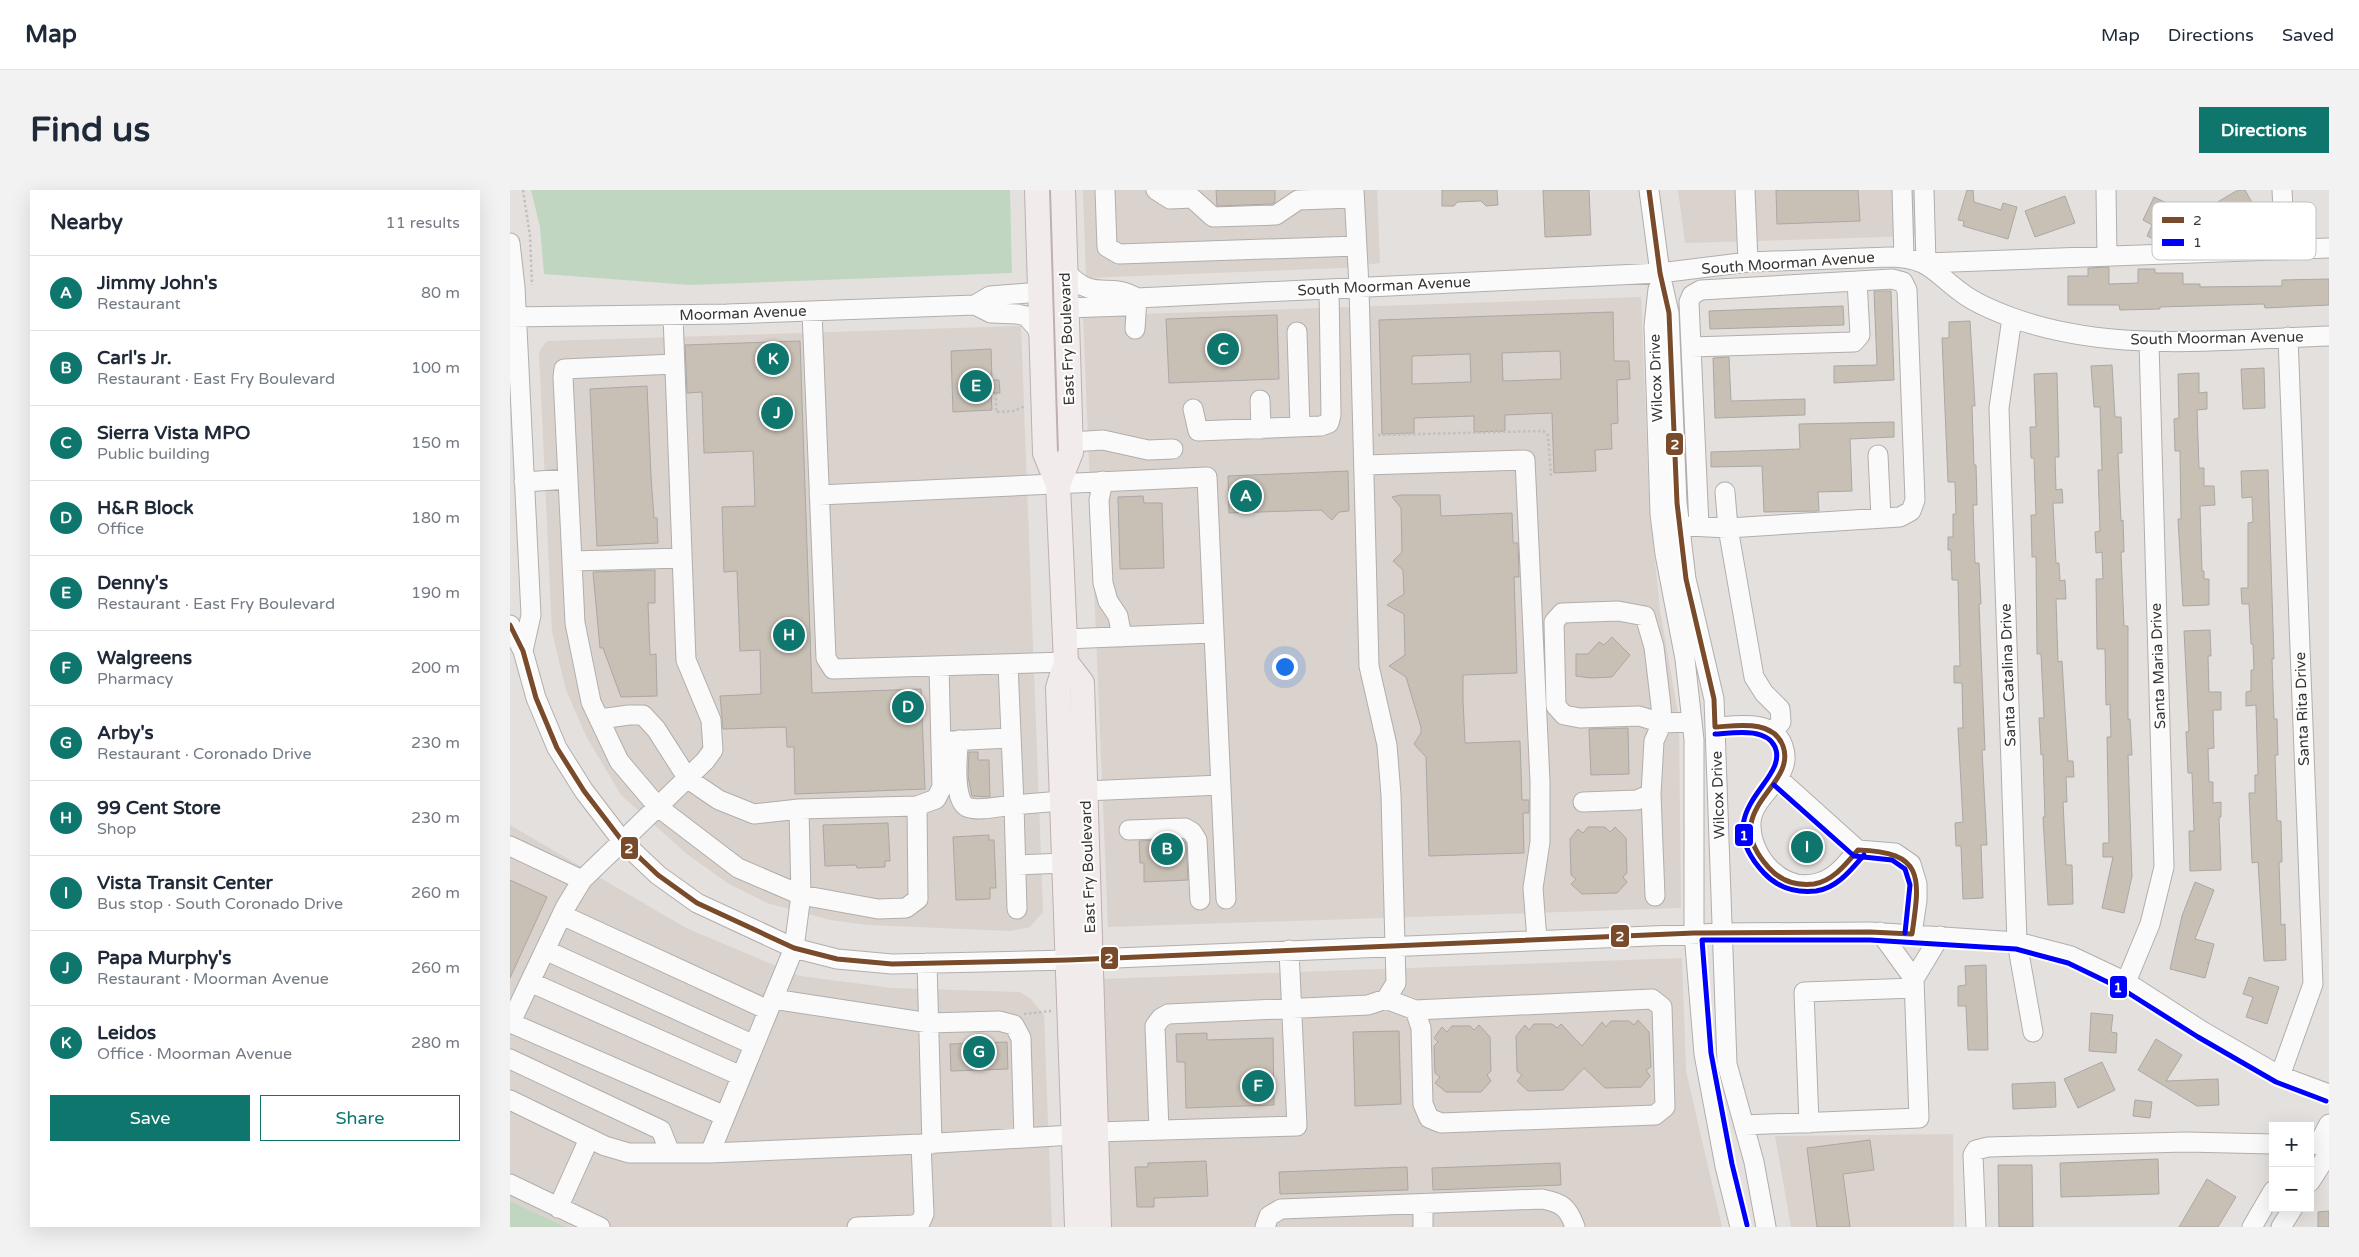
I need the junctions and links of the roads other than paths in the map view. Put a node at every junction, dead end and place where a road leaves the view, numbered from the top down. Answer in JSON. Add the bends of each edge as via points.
{"nodes":[{"id":1,"x":1037,"y":190,"type":"edge"},
{"id":2,"x":1063,"y":190,"type":"edge"},
{"id":3,"x":1105,"y":190,"type":"edge"},
{"id":4,"x":1156,"y":190,"type":"edge"},
{"id":5,"x":1649,"y":190,"type":"edge"},
{"id":6,"x":1745,"y":190,"type":"edge"},
{"id":7,"x":1902,"y":190,"type":"edge"},
{"id":8,"x":1924,"y":190,"type":"edge"},
{"id":9,"x":2106,"y":190,"type":"edge"},
{"id":10,"x":1354,"y":194,"type":"edge"},
{"id":11,"x":510,"y":243,"type":"edge"},
{"id":12,"x":1357,"y":246,"type":"junction"},
{"id":13,"x":2329,"y":248,"type":"edge"},
{"id":14,"x":2316,"y":249,"type":"edge"},
{"id":15,"x":2152,"y":255,"type":"edge"},
{"id":16,"x":2108,"y":256,"type":"junction"},
{"id":17,"x":1904,"y":257,"type":"junction"},
{"id":18,"x":1748,"y":262,"type":"junction"},
{"id":19,"x":1926,"y":264,"type":"junction"},
{"id":20,"x":1065,"y":271,"type":"junction"},
{"id":21,"x":1660,"y":273,"type":"junction"},
{"id":22,"x":1857,"y":281,"type":"junction"},
{"id":23,"x":1360,"y":287,"type":"junction"},
{"id":24,"x":1328,"y":289,"type":"junction"},
{"id":25,"x":1040,"y":292,"type":"junction"},
{"id":26,"x":1137,"y":298,"type":"junction"},
{"id":27,"x":975,"y":305,"type":"junction"},
{"id":28,"x":1066,"y":308,"type":"junction"},
{"id":29,"x":812,"y":311,"type":"junction"},
{"id":30,"x":672,"y":315,"type":"junction"},
{"id":31,"x":513,"y":317,"type":"edge"},
{"id":32,"x":2012,"y":318,"type":"junction"},
{"id":33,"x":1135,"y":329,"type":"dead end"},
{"id":34,"x":1297,"y":332,"type":"dead end"},
{"id":35,"x":2329,"y":336,"type":"edge"},
{"id":36,"x":2288,"y":337,"type":"junction"},
{"id":37,"x":1042,"y":338,"type":"junction"},
{"id":38,"x":2149,"y":342,"type":"junction"},
{"id":39,"x":1691,"y":347,"type":"junction"},
{"id":40,"x":674,"y":364,"type":"junction"},
{"id":41,"x":1260,"y":400,"type":"dead end"},
{"id":42,"x":1193,"y":409,"type":"dead end"},
{"id":43,"x":1300,"y":427,"type":"junction"},
{"id":44,"x":1261,"y":429,"type":"junction"},
{"id":45,"x":1071,"y":442,"type":"junction"},
{"id":46,"x":1173,"y":449,"type":"dead end"},
{"id":47,"x":1878,"y":454,"type":"dead end"},
{"id":48,"x":1365,"y":465,"type":"junction"},
{"id":49,"x":568,"y":479,"type":"junction"},
{"id":50,"x":1103,"y":481,"type":"junction"},
{"id":51,"x":524,"y":482,"type":"junction"},
{"id":52,"x":1058,"y":486,"type":"junction"},
{"id":53,"x":1726,"y":492,"type":"dead end"},
{"id":54,"x":819,"y":495,"type":"junction"},
{"id":55,"x":1881,"y":518,"type":"junction"},
{"id":56,"x":1670,"y":525,"type":"junction"},
{"id":57,"x":1699,"y":526,"type":"junction"},
{"id":58,"x":1728,"y":528,"type":"junction"},
{"id":59,"x":682,"y":558,"type":"junction"},
{"id":60,"x":572,"y":561,"type":"junction"},
{"id":61,"x":510,"y":625,"type":"edge"},
{"id":62,"x":1212,"y":633,"type":"junction"},
{"id":63,"x":1122,"y":637,"type":"junction"},
{"id":64,"x":1065,"y":651,"type":"junction"},
{"id":65,"x":517,"y":653,"type":"edge"},
{"id":66,"x":1008,"y":664,"type":"junction"},
{"id":67,"x":939,"y":666,"type":"junction"},
{"id":68,"x":600,"y":719,"type":"junction"},
{"id":69,"x":1692,"y":722,"type":"junction"},
{"id":70,"x":1662,"y":723,"type":"junction"},
{"id":71,"x":1715,"y":727,"type":"junction"},
{"id":72,"x":1773,"y":732,"type":"junction"},
{"id":73,"x":1010,"y":738,"type":"junction"},
{"id":74,"x":950,"y":741,"type":"junction"},
{"id":75,"x":688,"y":778,"type":"junction"},
{"id":76,"x":1779,"y":779,"type":"junction"},
{"id":77,"x":1221,"y":785,"type":"junction"},
{"id":78,"x":1085,"y":790,"type":"junction"},
{"id":79,"x":1652,"y":794,"type":"junction"},
{"id":80,"x":1061,"y":801,"type":"junction"},
{"id":81,"x":1583,"y":802,"type":"dead end"},
{"id":82,"x":1014,"y":805,"type":"junction"},
{"id":83,"x":917,"y":806,"type":"junction"},
{"id":84,"x":658,"y":807,"type":"junction"},
{"id":85,"x":799,"y":809,"type":"junction"},
{"id":86,"x":1129,"y":830,"type":"dead end"},
{"id":87,"x":623,"y":842,"type":"junction"},
{"id":88,"x":510,"y":846,"type":"edge"},
{"id":89,"x":1858,"y":850,"type":"junction"},
{"id":90,"x":1064,"y":863,"type":"junction"},
{"id":91,"x":1016,"y":865,"type":"junction"},
{"id":92,"x":582,"y":880,"type":"junction"},
{"id":93,"x":801,"y":895,"type":"junction"},
{"id":94,"x":1655,"y":896,"type":"dead end"},
{"id":95,"x":1226,"y":899,"type":"dead end"},
{"id":96,"x":1200,"y":900,"type":"dead end"},
{"id":97,"x":1017,"y":909,"type":"dead end"},
{"id":98,"x":562,"y":916,"type":"junction"},
{"id":99,"x":1880,"y":932,"type":"junction"},
{"id":100,"x":1694,"y":933,"type":"junction"},
{"id":101,"x":1723,"y":933,"type":"junction"},
{"id":102,"x":1912,"y":934,"type":"junction"},
{"id":103,"x":1940,"y":936,"type":"junction"},
{"id":104,"x":1537,"y":940,"type":"junction"},
{"id":105,"x":2017,"y":942,"type":"junction"},
{"id":106,"x":1394,"y":946,"type":"junction"},
{"id":107,"x":794,"y":948,"type":"junction"},
{"id":108,"x":545,"y":950,"type":"junction"},
{"id":109,"x":1290,"y":950,"type":"junction"},
{"id":110,"x":1079,"y":959,"type":"junction"},
{"id":111,"x":927,"y":963,"type":"junction"},
{"id":112,"x":530,"y":982,"type":"junction"},
{"id":113,"x":2126,"y":982,"type":"junction"},
{"id":114,"x":1914,"y":983,"type":"junction"},
{"id":115,"x":1386,"y":999,"type":"junction"},
{"id":116,"x":771,"y":1004,"type":"junction"},
{"id":117,"x":1292,"y":1008,"type":"junction"},
{"id":118,"x":1415,"y":1010,"type":"junction"},
{"id":119,"x":929,"y":1022,"type":"junction"},
{"id":120,"x":510,"y":1023,"type":"edge"},
{"id":121,"x":2033,"y":1032,"type":"dead end"},
{"id":122,"x":754,"y":1045,"type":"junction"},
{"id":123,"x":510,"y":1059,"type":"edge"},
{"id":124,"x":741,"y":1076,"type":"junction"},
{"id":125,"x":2280,"y":1076,"type":"junction"},
{"id":126,"x":2329,"y":1094,"type":"edge"},
{"id":127,"x":510,"y":1100,"type":"edge"},
{"id":128,"x":725,"y":1116,"type":"junction"},
{"id":129,"x":1809,"y":1123,"type":"junction"},
{"id":130,"x":2329,"y":1124,"type":"edge"},
{"id":131,"x":1744,"y":1125,"type":"junction"},
{"id":132,"x":1159,"y":1130,"type":"junction"},
{"id":133,"x":1085,"y":1134,"type":"junction"},
{"id":134,"x":1024,"y":1138,"type":"junction"},
{"id":135,"x":589,"y":1139,"type":"junction"},
{"id":136,"x":927,"y":1144,"type":"junction"},
{"id":137,"x":2269,"y":1144,"type":"edge"},
{"id":138,"x":2322,"y":1148,"type":"edge"},
{"id":139,"x":670,"y":1152,"type":"junction"},
{"id":140,"x":710,"y":1153,"type":"junction"},
{"id":141,"x":2314,"y":1171,"type":"edge"},
{"id":142,"x":510,"y":1184,"type":"edge"},
{"id":143,"x":2269,"y":1199,"type":"edge"},
{"id":144,"x":1423,"y":1204,"type":"junction"},
{"id":145,"x":558,"y":1208,"type":"junction"},
{"id":146,"x":2290,"y":1212,"type":"edge"},
{"id":147,"x":600,"y":1227,"type":"edge"},
{"id":148,"x":857,"y":1227,"type":"edge"},
{"id":149,"x":1077,"y":1227,"type":"edge"},
{"id":150,"x":1099,"y":1227,"type":"edge"},
{"id":151,"x":1265,"y":1227,"type":"edge"},
{"id":152,"x":1424,"y":1227,"type":"edge"},
{"id":153,"x":1576,"y":1227,"type":"edge"},
{"id":154,"x":1740,"y":1227,"type":"edge"},
{"id":155,"x":1766,"y":1227,"type":"edge"},
{"id":156,"x":1976,"y":1227,"type":"edge"},
{"id":157,"x":2252,"y":1227,"type":"edge"},
{"id":158,"x":2281,"y":1227,"type":"edge"}],
"edges":[{"from":1,"to":25,"type":"main road","name":"East Fry Boulevard"},
{"from":2,"to":20,"type":"main road","name":"East Fry Boulevard"},
{"from":3,"to":12,"type":"street","via":[[1107,247],[1119,254]]},
{"from":4,"to":10,"type":"street","via":[[1170,199],[1192,198],[1213,217],[1276,215],[1298,200]]},
{"from":5,"to":21,"type":"street","name":"Wilcox Drive"},
{"from":6,"to":18,"type":"street"},
{"from":7,"to":17,"type":"street"},
{"from":8,"to":19,"type":"street"},
{"from":9,"to":16,"type":"street"},
{"from":10,"to":12,"type":"street"},
{"from":11,"to":31,"type":"street"},
{"from":12,"to":23,"type":"street"},
{"from":13,"to":14,"type":"street"},
{"from":15,"to":16,"type":"street"},
{"from":16,"to":19,"type":"street"},
{"from":17,"to":18,"type":"street","name":"South Moorman Avenue"},
{"from":17,"to":19,"type":"street","name":"South Moorman Avenue"},
{"from":18,"to":21,"type":"street","name":"South Moorman Avenue"},
{"from":19,"to":32,"type":"street","name":"South Moorman Avenue","via":[[1963,295]]},
{"from":20,"to":26,"type":"street","name":"South Moorman Avenue","via":[[1077,284],[1093,291],[1124,290]]},
{"from":20,"to":28,"type":"main road","name":"East Fry Boulevard"},
{"from":21,"to":23,"type":"street","name":"South Moorman Avenue"},
{"from":21,"to":56,"type":"street","name":"Wilcox Drive","via":[[1654,326]]},
{"from":22,"to":39,"type":"street","via":[[1701,290],[1692,295],[1689,302]]},
{"from":22,"to":39,"type":"street","via":[[1860,335],[1854,342]]},
{"from":22,"to":55,"type":"street","via":[[1892,279],[1903,282],[1908,290],[1915,500],[1911,511],[1900,517]]},
{"from":23,"to":24,"type":"street","name":"South Moorman Avenue"},
{"from":23,"to":48,"type":"street"},
{"from":24,"to":26,"type":"street","name":"South Moorman Avenue"},
{"from":24,"to":43,"type":"street","via":[[1331,415],[1329,423],[1322,426]]},
{"from":25,"to":27,"type":"street","name":"Moorman Avenue","via":[[990,296]]},
{"from":25,"to":37,"type":"main road","name":"East Fry Boulevard"},
{"from":26,"to":28,"type":"street","name":"South Moorman Avenue","via":[[1125,306]]},
{"from":26,"to":33,"type":"street"},
{"from":27,"to":29,"type":"street","name":"Moorman Avenue"},
{"from":27,"to":37,"type":"street","name":"Moorman Avenue","via":[[991,314],[1026,316]]},
{"from":28,"to":45,"type":"main road","name":"East Fry Boulevard"},
{"from":29,"to":30,"type":"street","name":"Moorman Avenue"},
{"from":29,"to":54,"type":"street"},
{"from":30,"to":31,"type":"street","name":"Moorman Avenue"},
{"from":30,"to":40,"type":"street"},
{"from":31,"to":51,"type":"street"},
{"from":32,"to":38,"type":"street","name":"South Moorman Avenue","via":[[2074,336]]},
{"from":32,"to":105,"type":"street","name":"Santa Catalina Drive","via":[[1998,408]]},
{"from":34,"to":43,"type":"street"},
{"from":35,"to":36,"type":"street","name":"South Moorman Avenue"},
{"from":36,"to":38,"type":"street","name":"South Moorman Avenue"},
{"from":36,"to":125,"type":"street","name":"Santa Rita Drive","via":[[2313,984]]},
{"from":37,"to":52,"type":"main road","name":"East Fry Boulevard","via":[[1045,453]]},
{"from":38,"to":113,"type":"street","name":"Santa Maria Drive","via":[[2164,867],[2150,924]]},
{"from":39,"to":57,"type":"street"},
{"from":40,"to":49,"type":"street","via":[[564,369]]},
{"from":40,"to":59,"type":"street"},
{"from":41,"to":44,"type":"street"},
{"from":42,"to":44,"type":"street","via":[[1198,431]]},
{"from":43,"to":44,"type":"street"},
{"from":45,"to":46,"type":"street","via":[[1103,440],[1148,450]]},
{"from":45,"to":52,"type":"main road","name":"East Fry Boulevard","via":[[1071,452]]},
{"from":47,"to":55,"type":"street"},
{"from":48,"to":104,"type":"street","via":[[1525,460],[1540,782],[1540,842],[1533,888]]},
{"from":48,"to":106,"type":"street","via":[[1369,666],[1387,745]]},
{"from":49,"to":51,"type":"street"},
{"from":49,"to":60,"type":"street"},
{"from":50,"to":52,"type":"street"},
{"from":50,"to":62,"type":"street","via":[[1207,477]]},
{"from":50,"to":63,"type":"street","via":[[1098,500],[1103,583],[1108,601],[1118,616]]},
{"from":51,"to":65,"type":"street","via":[[531,615]]},
{"from":52,"to":54,"type":"street"},
{"from":52,"to":64,"type":"main road","name":"East Fry Boulevard"},
{"from":53,"to":58,"type":"street"},
{"from":54,"to":67,"type":"street","via":[[826,658],[834,669]]},
{"from":55,"to":58,"type":"street"},
{"from":56,"to":57,"type":"street"},
{"from":56,"to":69,"type":"street","name":"Wilcox Drive","via":[[1665,554],[1685,659]]},
{"from":56,"to":71,"type":"street","name":"Wilcox Drive","via":[[1714,700]]},
{"from":57,"to":58,"type":"street"},
{"from":58,"to":72,"type":"street","via":[[1754,677],[1780,709],[1781,722]]},
{"from":59,"to":60,"type":"street"},
{"from":59,"to":75,"type":"street","via":[[686,660],[711,720],[713,750]]},
{"from":60,"to":68,"type":"street","via":[[575,623],[592,702]]},
{"from":61,"to":65,"type":"street"},
{"from":62,"to":63,"type":"street"},
{"from":62,"to":77,"type":"street"},
{"from":63,"to":64,"type":"street"},
{"from":64,"to":66,"type":"street"},
{"from":64,"to":78,"type":"main road","name":"East Fry Boulevard","via":[[1082,683]]},
{"from":64,"to":80,"type":"main road","name":"East Fry Boulevard","via":[[1058,688]]},
{"from":65,"to":87,"type":"street","via":[[557,748],[584,791]]},
{"from":66,"to":67,"type":"street"},
{"from":66,"to":73,"type":"street"},
{"from":67,"to":74,"type":"street"},
{"from":68,"to":75,"type":"street","via":[[629,714],[643,716]]},
{"from":68,"to":84,"type":"street","via":[[619,761]]},
{"from":69,"to":70,"type":"street"},
{"from":69,"to":100,"type":"street","name":"Wilcox Drive"},
{"from":70,"to":70,"type":"street","via":[[1654,647],[1645,616],[1618,611],[1562,613],[1554,622],[1556,706],[1564,715],[1580,718],[1639,716]]},
{"from":70,"to":79,"type":"street","via":[[1654,741]]},
{"from":71,"to":72,"type":"street","via":[[1755,726]]},
{"from":71,"to":101,"type":"street","name":"Wilcox Drive"},
{"from":72,"to":76,"type":"street","via":[[1784,747],[1783,770]]},
{"from":73,"to":74,"type":"street"},
{"from":73,"to":82,"type":"street"},
{"from":74,"to":82,"type":"street","via":[[957,756],[959,800],[965,806]]},
{"from":74,"to":83,"type":"street","via":[[942,787],[936,799]]},
{"from":75,"to":84,"type":"street"},
{"from":75,"to":85,"type":"street","via":[[720,800],[754,814]]},
{"from":76,"to":89,"type":"street"},
{"from":76,"to":89,"type":"street","via":[[1762,796],[1754,809],[1751,823],[1759,855],[1777,876],[1791,884],[1823,882],[1841,871]]},
{"from":77,"to":78,"type":"street"},
{"from":77,"to":95,"type":"street"},
{"from":78,"to":110,"type":"main road","name":"East Fry Boulevard"},
{"from":79,"to":81,"type":"street","via":[[1637,800]]},
{"from":79,"to":94,"type":"street"},
{"from":80,"to":82,"type":"street"},
{"from":80,"to":90,"type":"main road","name":"East Fry Boulevard"},
{"from":82,"to":91,"type":"street"},
{"from":83,"to":85,"type":"street"},
{"from":83,"to":93,"type":"street","via":[[918,899],[906,908],[878,909]]},
{"from":84,"to":87,"type":"street"},
{"from":84,"to":93,"type":"street","via":[[738,868]]},
{"from":85,"to":93,"type":"street"},
{"from":86,"to":96,"type":"street","via":[[1185,828],[1192,832],[1197,840]]},
{"from":87,"to":92,"type":"street"},
{"from":87,"to":107,"type":"street","via":[[658,875],[697,903]]},
{"from":88,"to":92,"type":"street"},
{"from":89,"to":102,"type":"street","via":[[1895,853],[1911,864],[1917,884]]},
{"from":90,"to":91,"type":"street"},
{"from":90,"to":110,"type":"main road","name":"East Fry Boulevard"},
{"from":91,"to":97,"type":"street"},
{"from":92,"to":98,"type":"street"},
{"from":93,"to":107,"type":"street"},
{"from":98,"to":108,"type":"street"},
{"from":98,"to":116,"type":"street"},
{"from":99,"to":101,"type":"street"},
{"from":99,"to":102,"type":"street"},
{"from":99,"to":114,"type":"street"},
{"from":100,"to":101,"type":"street"},
{"from":100,"to":104,"type":"street"},
{"from":100,"to":154,"type":"street","name":"Wilcox Drive","via":[[1704,1054]]},
{"from":101,"to":131,"type":"street","name":"Wilcox Drive","via":[[1727,1064]]},
{"from":102,"to":103,"type":"street"},
{"from":103,"to":105,"type":"street"},
{"from":103,"to":114,"type":"street"},
{"from":104,"to":106,"type":"street"},
{"from":105,"to":113,"type":"street","via":[[2071,956]]},
{"from":105,"to":121,"type":"street","name":"Santa Catalina Drive"},
{"from":106,"to":109,"type":"street"},
{"from":106,"to":115,"type":"street","via":[[1396,983]]},
{"from":107,"to":111,"type":"street","via":[[837,959],[892,964]]},
{"from":107,"to":116,"type":"street"},
{"from":108,"to":112,"type":"street"},
{"from":108,"to":122,"type":"street"},
{"from":109,"to":110,"type":"street"},
{"from":109,"to":117,"type":"street"},
{"from":110,"to":111,"type":"street"},
{"from":110,"to":133,"type":"main road","name":"East Fry Boulevard"},
{"from":111,"to":119,"type":"street"},
{"from":112,"to":120,"type":"street"},
{"from":112,"to":124,"type":"street"},
{"from":113,"to":125,"type":"street"},
{"from":114,"to":129,"type":"street","via":[[1804,992]]},
{"from":114,"to":129,"type":"street","via":[[1918,1118]]},
{"from":115,"to":117,"type":"street","via":[[1368,1005]]},
{"from":115,"to":118,"type":"street"},
{"from":116,"to":119,"type":"street"},
{"from":116,"to":122,"type":"street"},
{"from":117,"to":132,"type":"street","via":[[1168,1014],[1161,1018],[1155,1026]]},
{"from":117,"to":132,"type":"street","via":[[1297,1126]]},
{"from":118,"to":118,"type":"street","via":[[1421,1028],[1423,1104],[1429,1118],[1441,1122],[1655,1115],[1666,1107],[1662,1007],[1652,998]]},
{"from":119,"to":134,"type":"street","via":[[999,1020],[1014,1025],[1021,1038]]},
{"from":119,"to":136,"type":"street"},
{"from":120,"to":128,"type":"street"},
{"from":122,"to":124,"type":"street"},
{"from":123,"to":139,"type":"street","via":[[661,1130]]},
{"from":124,"to":128,"type":"street"},
{"from":125,"to":126,"type":"street"},
{"from":127,"to":135,"type":"street"},
{"from":128,"to":140,"type":"street"},
{"from":129,"to":131,"type":"street"},
{"from":130,"to":138,"type":"street"},
{"from":131,"to":155,"type":"street","name":"Wilcox Drive"},
{"from":132,"to":133,"type":"street"},
{"from":133,"to":134,"type":"street"},
{"from":133,"to":149,"type":"main road","name":"East Fry Boulevard"},
{"from":133,"to":150,"type":"main road","name":"East Fry Boulevard"},
{"from":134,"to":136,"type":"street"},
{"from":135,"to":139,"type":"street","via":[[629,1152]]},
{"from":135,"to":145,"type":"street"},
{"from":136,"to":140,"type":"street"},
{"from":136,"to":148,"type":"street","via":[[924,1214],[920,1223]]},
{"from":137,"to":156,"type":"street","via":[[2186,1142],[1988,1147],[1976,1150],[1973,1155]]},
{"from":138,"to":141,"type":"street"},
{"from":139,"to":140,"type":"street"},
{"from":142,"to":145,"type":"street"},
{"from":143,"to":157,"type":"street"},
{"from":144,"to":151,"type":"street","via":[[1281,1209],[1269,1216]]},
{"from":144,"to":152,"type":"street"},
{"from":144,"to":153,"type":"street","via":[[1542,1198],[1558,1202],[1570,1213]]},
{"from":145,"to":147,"type":"street"},
{"from":146,"to":158,"type":"street"}]}
